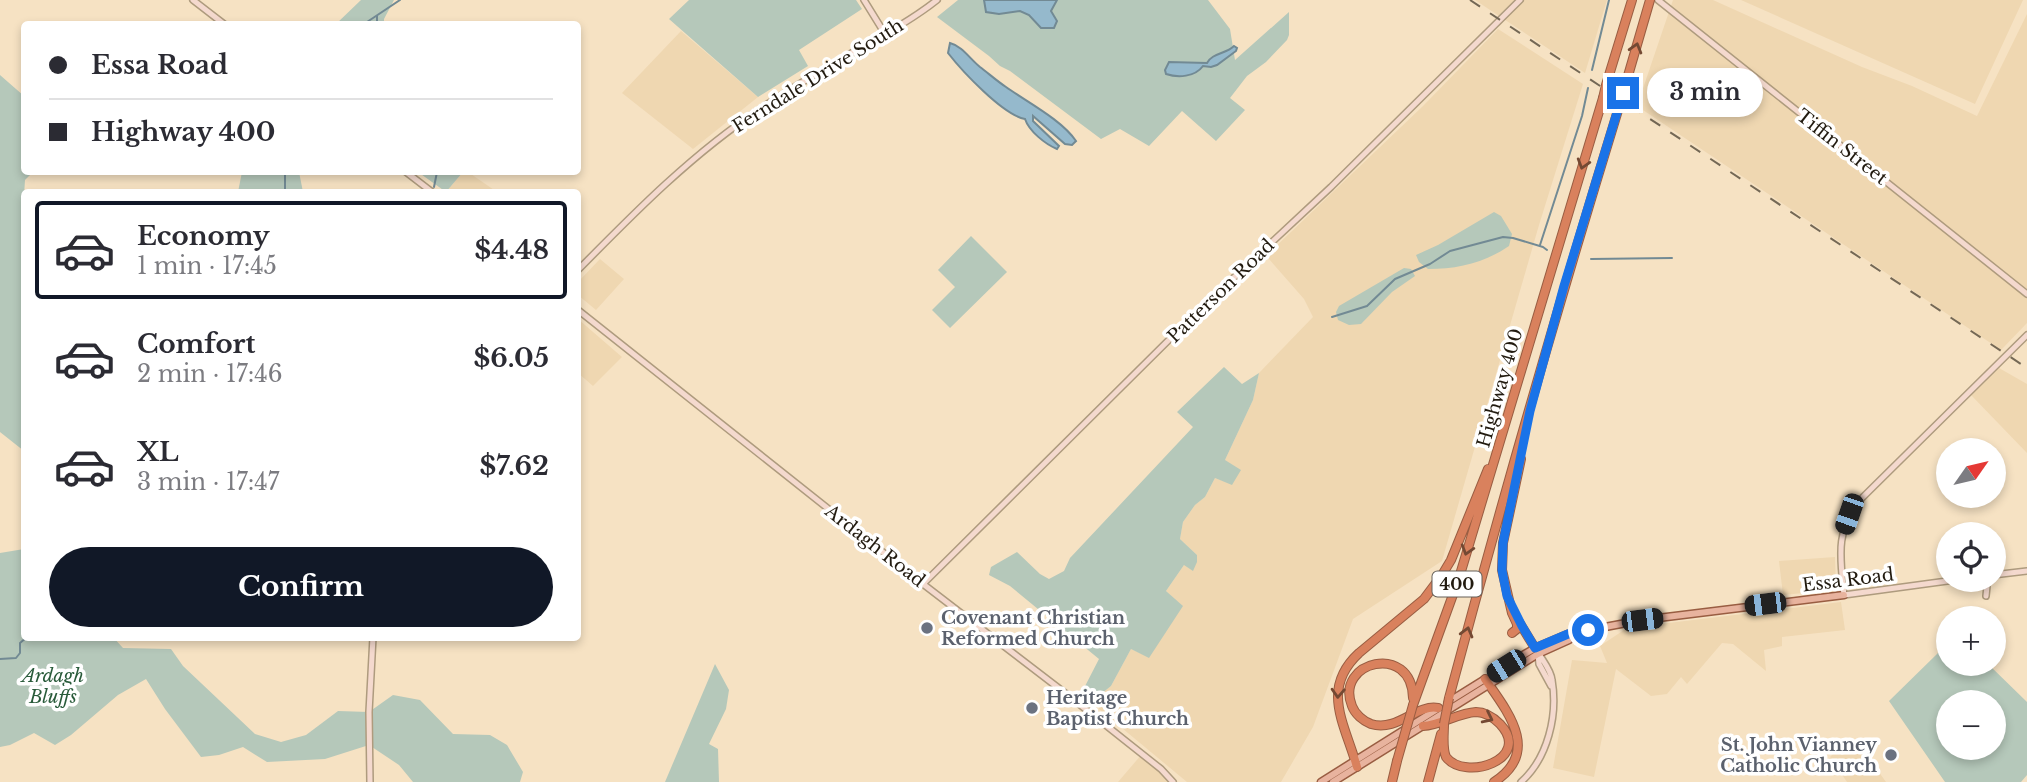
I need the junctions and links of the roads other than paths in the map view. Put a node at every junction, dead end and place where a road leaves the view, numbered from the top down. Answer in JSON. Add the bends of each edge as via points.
{"nodes":[{"id":1,"x":193,"y":0,"type":"edge"},
{"id":2,"x":864,"y":0,"type":"edge"},
{"id":3,"x":937,"y":0,"type":"edge"},
{"id":4,"x":1520,"y":0,"type":"edge"},
{"id":5,"x":1632,"y":0,"type":"edge"},
{"id":6,"x":1652,"y":1,"type":"edge"},
{"id":7,"x":220,"y":21,"type":"edge"},
{"id":8,"x":885,"y":34,"type":"junction"},
{"id":9,"x":410,"y":175,"type":"edge"},
{"id":10,"x":428,"y":189,"type":"edge"},
{"id":11,"x":581,"y":267,"type":"edge"},
{"id":12,"x":2027,"y":294,"type":"edge"},
{"id":13,"x":581,"y":312,"type":"edge"},
{"id":14,"x":2027,"y":335,"type":"edge"},
{"id":15,"x":1530,"y":411,"type":"junction"},
{"id":16,"x":1494,"y":461,"type":"junction"},
{"id":17,"x":2027,"y":571,"type":"edge"},
{"id":18,"x":2006,"y":573,"type":"edge"},
{"id":19,"x":1936,"y":582,"type":"edge"},
{"id":20,"x":923,"y":584,"type":"junction"},
{"id":21,"x":1986,"y":592,"type":"edge"},
{"id":22,"x":1844,"y":594,"type":"junction"},
{"id":23,"x":1986,"y":596,"type":"dead end"},
{"id":24,"x":1511,"y":607,"type":"junction"},
{"id":25,"x":1512,"y":633,"type":"dead end"},
{"id":26,"x":373,"y":641,"type":"edge"},
{"id":27,"x":1537,"y":651,"type":"junction"},
{"id":28,"x":1489,"y":679,"type":"junction"},
{"id":29,"x":1413,"y":705,"type":"junction"},
{"id":30,"x":1438,"y":708,"type":"junction"},
{"id":31,"x":1444,"y":724,"type":"junction"},
{"id":32,"x":1423,"y":726,"type":"junction"},
{"id":33,"x":1356,"y":764,"type":"junction"},
{"id":34,"x":370,"y":782,"type":"edge"},
{"id":35,"x":1173,"y":782,"type":"edge"},
{"id":36,"x":1321,"y":782,"type":"edge"},
{"id":37,"x":1334,"y":782,"type":"edge"},
{"id":38,"x":1392,"y":782,"type":"edge"},
{"id":39,"x":1427,"y":782,"type":"edge"},
{"id":40,"x":1494,"y":782,"type":"edge"},
{"id":41,"x":1521,"y":782,"type":"edge"}],
"edges":[{"from":1,"to":7,"type":"street"},
{"from":2,"to":8,"type":"street"},
{"from":3,"to":8,"type":"street","name":"Ferndale Drive South"},
{"from":4,"to":20,"type":"street","name":"Patterson Road"},
{"from":5,"to":16,"type":"highway","name":"Highway 400","number":"400","one_way":true,"bridge":true},
{"from":6,"to":12,"type":"street","name":"Tiffin Street"},
{"from":15,"to":6,"type":"highway","name":"Highway 400","number":"400","one_way":true,"bridge":true},
{"from":8,"to":11,"type":"street","name":"Ferndale Drive South","via":[[726,133]]},
{"from":9,"to":10,"type":"street"},
{"from":13,"to":20,"type":"street","name":"Ardagh Road"},
{"from":14,"to":22,"type":"street","via":[[1849,514],[1840,554]]},
{"from":15,"to":24,"type":"highway","via":[[1503,543],[1502,570]]},
{"from":31,"to":15,"type":"highway","name":"Highway 400","number":"400","one_way":true,"bridge":true},
{"from":16,"to":29,"type":"highway","name":"Highway 400","number":"400","one_way":true,"via":[[1459,578]]},
{"from":16,"to":33,"type":"highway","one_way":true,"via":[[1442,575],[1424,599],[1349,662],[1342,674],[1338,705]]},
{"from":17,"to":18,"type":"street"},
{"from":19,"to":22,"type":"street","name":"Essa Road"},
{"from":20,"to":35,"type":"street","name":"Ardagh Road"},
{"from":21,"to":23,"type":"street"},
{"from":22,"to":27,"type":"main road","name":"Essa Road","via":[[1604,626],[1568,634]]},
{"from":24,"to":25,"type":"highway","via":[[1518,626]]},
{"from":24,"to":27,"type":"highway"},
{"from":26,"to":34,"type":"street"},
{"from":27,"to":28,"type":"main road","name":"Essa Road"},
{"from":27,"to":28,"type":"main road","name":"Essa Road"},
{"from":27,"to":41,"type":"street","via":[[1554,701],[1546,745]]},
{"from":28,"to":30,"type":"main road","name":"Essa Road"},
{"from":28,"to":32,"type":"main road","name":"Essa Road"},
{"from":28,"to":40,"type":"highway","via":[[1518,734],[1512,766]]},
{"from":29,"to":30,"type":"highway","via":[[1408,678],[1389,664],[1366,666],[1351,683],[1351,704],[1369,723],[1395,724]]},
{"from":29,"to":38,"type":"highway","name":"Highway 400","number":"400","bridge":true},
{"from":30,"to":33,"type":"main road","name":"Essa Road"},
{"from":32,"to":31,"type":"highway","one_way":true,"via":[[1476,712],[1489,715],[1506,733],[1503,762],[1495,770],[1475,776],[1457,770],[1445,754]]},
{"from":31,"to":39,"type":"highway","name":"Highway 400","number":"400"},
{"from":32,"to":33,"type":"main road","name":"Essa Road"},
{"from":33,"to":36,"type":"main road","name":"Essa Road"},
{"from":33,"to":37,"type":"main road","name":"Essa Road"}]}
